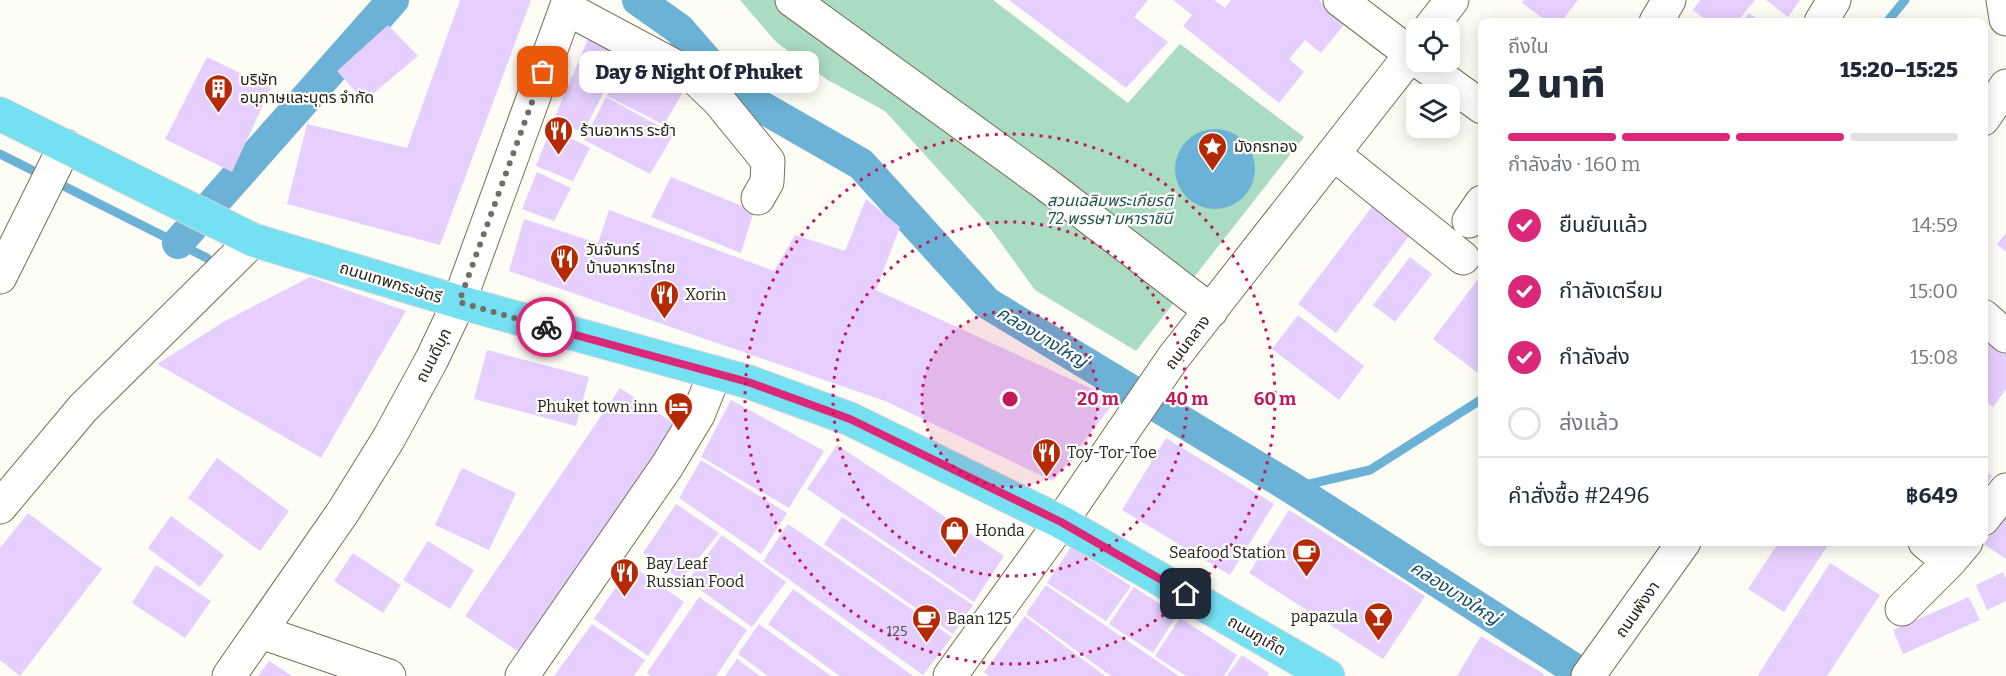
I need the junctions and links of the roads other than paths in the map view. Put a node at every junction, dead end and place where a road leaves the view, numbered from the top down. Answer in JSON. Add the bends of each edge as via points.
{"nodes":[{"id":1,"x":792,"y":0,"type":"edge"},
{"id":2,"x":1340,"y":0,"type":"edge"},
{"id":3,"x":1452,"y":0,"type":"edge"},
{"id":4,"x":1669,"y":0,"type":"edge"},
{"id":5,"x":1834,"y":0,"type":"edge"},
{"id":6,"x":2003,"y":0,"type":"edge"},
{"id":7,"x":568,"y":4,"type":"edge"},
{"id":8,"x":1438,"y":18,"type":"edge"},
{"id":9,"x":1657,"y":18,"type":"edge"},
{"id":10,"x":1823,"y":18,"type":"edge"},
{"id":11,"x":2006,"y":19,"type":"edge"},
{"id":12,"x":1406,"y":48,"type":"edge"},
{"id":13,"x":1406,"y":67,"type":"edge"},
{"id":14,"x":1438,"y":72,"type":"edge"},
{"id":15,"x":2006,"y":86,"type":"edge"},
{"id":16,"x":1478,"y":104,"type":"edge"},
{"id":17,"x":1988,"y":112,"type":"edge"},
{"id":18,"x":0,"y":114,"type":"edge"},
{"id":19,"x":1334,"y":154,"type":"junction"},
{"id":20,"x":55,"y":167,"type":"junction"},
{"id":21,"x":758,"y":198,"type":"dead end"},
{"id":22,"x":243,"y":236,"type":"junction"},
{"id":23,"x":1463,"y":258,"type":"dead end"},
{"id":24,"x":0,"y":277,"type":"edge"},
{"id":25,"x":459,"y":302,"type":"junction"},
{"id":26,"x":1211,"y":311,"type":"junction"},
{"id":27,"x":1988,"y":320,"type":"edge"},
{"id":28,"x":2006,"y":336,"type":"edge"},
{"id":29,"x":714,"y":373,"type":"junction"},
{"id":30,"x":2006,"y":490,"type":"edge"},
{"id":31,"x":0,"y":507,"type":"edge"},
{"id":32,"x":1988,"y":513,"type":"edge"},
{"id":33,"x":1061,"y":522,"type":"junction"},
{"id":34,"x":1681,"y":546,"type":"edge"},
{"id":35,"x":1938,"y":546,"type":"edge"},
{"id":36,"x":1958,"y":552,"type":"edge"},
{"id":37,"x":1902,"y":609,"type":"dead end"},
{"id":38,"x":261,"y":632,"type":"junction"},
{"id":39,"x":229,"y":676,"type":"edge"},
{"id":40,"x":389,"y":676,"type":"edge"},
{"id":41,"x":522,"y":676,"type":"edge"},
{"id":42,"x":950,"y":676,"type":"edge"},
{"id":43,"x":1328,"y":676,"type":"edge"},
{"id":44,"x":1588,"y":676,"type":"edge"}],
"edges":[{"from":1,"to":26,"type":"street","via":[[1047,185]]},
{"from":2,"to":12,"type":"street"},
{"from":3,"to":8,"type":"street"},
{"from":4,"to":9,"type":"street"},
{"from":5,"to":10,"type":"street"},
{"from":6,"to":11,"type":"street"},
{"from":7,"to":21,"type":"street","via":[[693,76],[719,100],[768,161],[766,182]]},
{"from":7,"to":25,"type":"street","name":"ถนนดีบุก"},
{"from":13,"to":19,"type":"street","name":"ถนนถลาง"},
{"from":14,"to":16,"type":"street"},
{"from":15,"to":17,"type":"street"},
{"from":18,"to":20,"type":"main road","name":"ถนนเทพกระษัตรี"},
{"from":19,"to":23,"type":"street"},
{"from":19,"to":26,"type":"street","name":"ถนนถลาง"},
{"from":20,"to":22,"type":"main road","name":"ถนนเทพกระษัตรี","via":[[184,205]]},
{"from":20,"to":24,"type":"street"},
{"from":22,"to":25,"type":"main road","name":"ถนนเทพกระษัตรี"},
{"from":22,"to":31,"type":"street","via":[[83,408]]},
{"from":25,"to":29,"type":"main road","name":"ถนนเทพกระษัตรี"},
{"from":25,"to":38,"type":"street","name":"ถนนดีบุก","via":[[389,438]]},
{"from":26,"to":33,"type":"street","name":"ถนนถลาง","via":[[1173,358]]},
{"from":27,"to":28,"type":"street"},
{"from":29,"to":33,"type":"main road","name":"ถนนเทพกระษัตรี","via":[[850,419]]},
{"from":29,"to":41,"type":"street","via":[[698,415],[667,466]]},
{"from":30,"to":32,"type":"street"},
{"from":33,"to":42,"type":"street","name":"ถนนถลาง"},
{"from":33,"to":43,"type":"main road","name":"ถนนภูเก็ต"},
{"from":34,"to":44,"type":"street","name":"ถนนพังงา"},
{"from":35,"to":36,"type":"street"},
{"from":36,"to":37,"type":"street"},
{"from":38,"to":39,"type":"street","name":"ถนนดีบุก"},
{"from":38,"to":40,"type":"street"}]}
